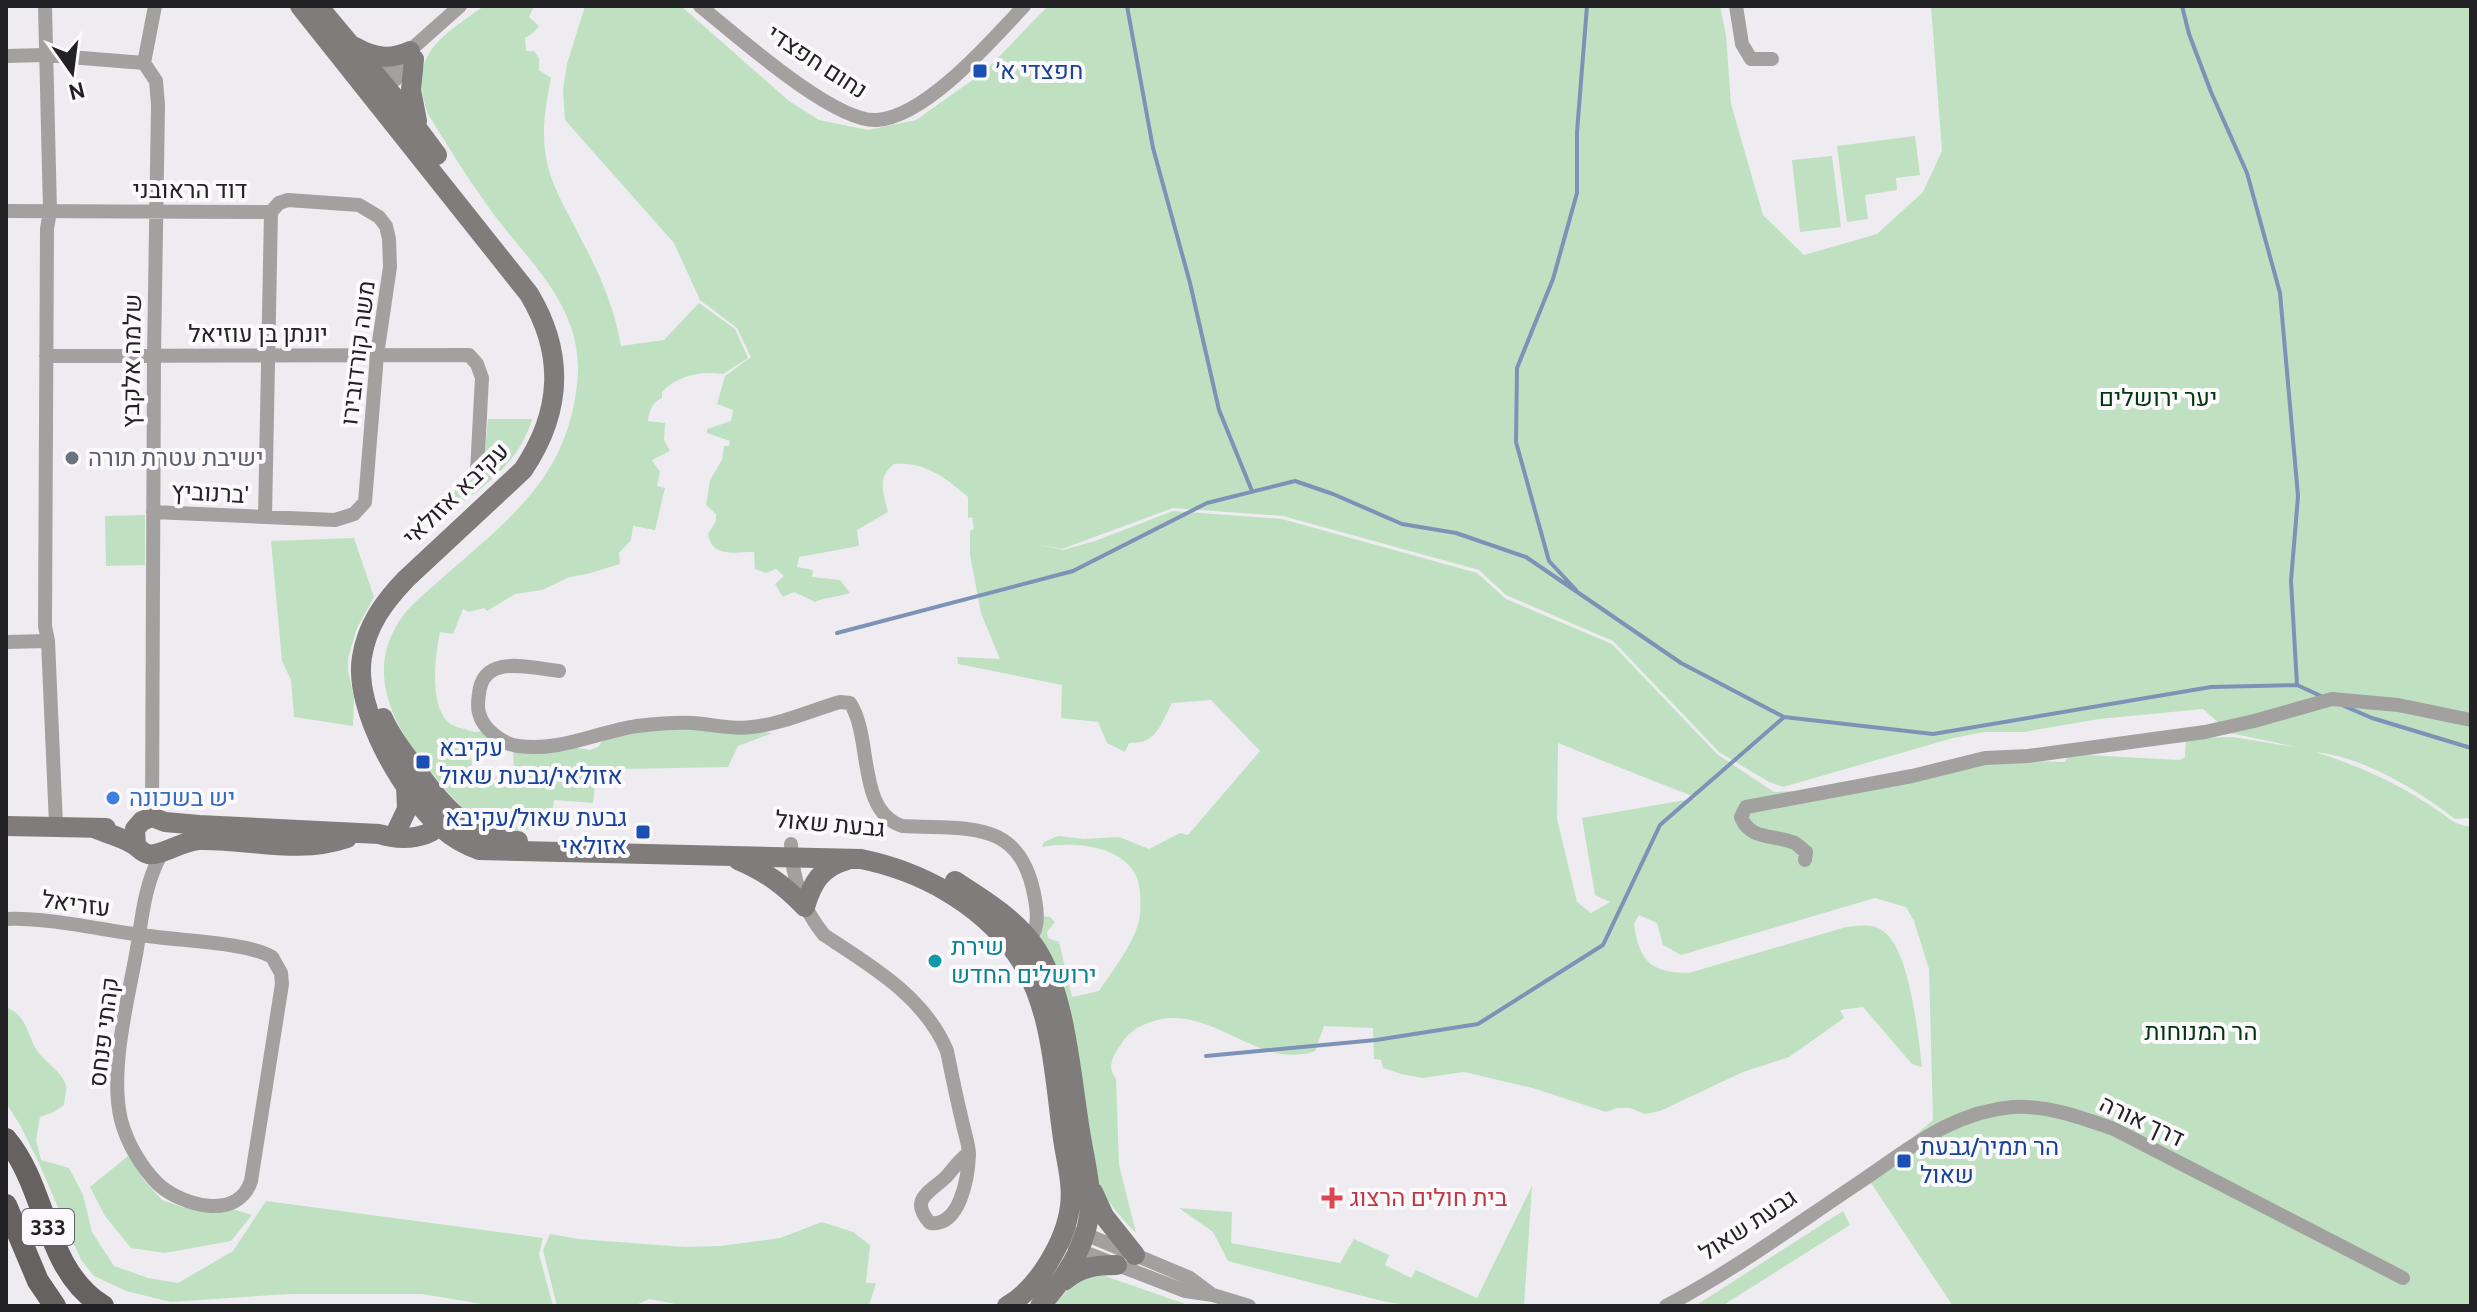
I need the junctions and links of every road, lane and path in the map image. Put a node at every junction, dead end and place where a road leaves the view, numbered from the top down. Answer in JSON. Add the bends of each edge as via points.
{"nodes":[{"id":1,"x":45,"y":6,"type":"edge"},
{"id":2,"x":155,"y":6,"type":"edge"},
{"id":3,"x":300,"y":6,"type":"edge"},
{"id":4,"x":318,"y":6,"type":"edge"},
{"id":5,"x":460,"y":6,"type":"edge"},
{"id":6,"x":700,"y":6,"type":"edge"},
{"id":7,"x":1024,"y":6,"type":"edge"},
{"id":8,"x":1736,"y":6,"type":"edge"},
{"id":9,"x":352,"y":45,"type":"junction"},
{"id":10,"x":45,"y":55,"type":"junction"},
{"id":11,"x":412,"y":55,"type":"junction"},
{"id":12,"x":6,"y":56,"type":"edge"},
{"id":13,"x":1772,"y":59,"type":"dead end"},
{"id":14,"x":144,"y":63,"type":"junction"},
{"id":15,"x":378,"y":86,"type":"junction"},
{"id":16,"x":420,"y":132,"type":"junction"},
{"id":17,"x":367,"y":209,"type":"joint"},
{"id":18,"x":6,"y":211,"type":"edge"},
{"id":19,"x":50,"y":211,"type":"junction"},
{"id":20,"x":156,"y":211,"type":"junction"},
{"id":21,"x":271,"y":212,"type":"junction"},
{"id":22,"x":377,"y":355,"type":"junction"},
{"id":23,"x":46,"y":356,"type":"junction"},
{"id":24,"x":154,"y":356,"type":"junction"},
{"id":25,"x":268,"y":356,"type":"junction"},
{"id":26,"x":477,"y":471,"type":"dead end"},
{"id":27,"x":153,"y":512,"type":"junction"},
{"id":28,"x":265,"y":517,"type":"junction"},
{"id":29,"x":335,"y":520,"type":"joint"},
{"id":30,"x":48,"y":641,"type":"junction"},
{"id":31,"x":6,"y":642,"type":"edge"},
{"id":32,"x":559,"y":671,"type":"dead end"},
{"id":33,"x":2471,"y":720,"type":"edge"},
{"id":34,"x":406,"y":785,"type":"junction"},
{"id":35,"x":440,"y":819,"type":"junction"},
{"id":36,"x":152,"y":821,"type":"junction"},
{"id":37,"x":56,"y":825,"type":"junction"},
{"id":38,"x":6,"y":826,"type":"edge"},
{"id":39,"x":93,"y":828,"type":"junction"},
{"id":40,"x":255,"y":829,"type":"junction"},
{"id":41,"x":384,"y":834,"type":"junction"},
{"id":42,"x":237,"y":843,"type":"junction"},
{"id":43,"x":152,"y":850,"type":"junction"},
{"id":44,"x":479,"y":850,"type":"junction"},
{"id":45,"x":791,"y":850,"type":"junction"},
{"id":46,"x":727,"y":856,"type":"junction"},
{"id":47,"x":850,"y":859,"type":"junction"},
{"id":48,"x":1805,"y":860,"type":"dead end"},
{"id":49,"x":805,"y":907,"type":"junction"},
{"id":50,"x":6,"y":919,"type":"edge"},
{"id":51,"x":139,"y":935,"type":"junction"},
{"id":52,"x":1022,"y":946,"type":"junction"},
{"id":53,"x":269,"y":1066,"type":"joint"},
{"id":54,"x":6,"y":1139,"type":"edge"},
{"id":55,"x":969,"y":1153,"type":"junction"},
{"id":56,"x":1086,"y":1173,"type":"junction"},
{"id":57,"x":1856,"y":1185,"type":"joint"},
{"id":58,"x":6,"y":1205,"type":"edge"},
{"id":59,"x":1076,"y":1240,"type":"junction"},
{"id":60,"x":1126,"y":1260,"type":"junction"},
{"id":61,"x":2403,"y":1278,"type":"dead end"},
{"id":62,"x":1046,"y":1299,"type":"edge"},
{"id":63,"x":1212,"y":1300,"type":"edge"},
{"id":64,"x":55,"y":1306,"type":"edge"},
{"id":65,"x":103,"y":1306,"type":"edge"},
{"id":66,"x":1007,"y":1306,"type":"edge"},
{"id":67,"x":1249,"y":1306,"type":"edge"},
{"id":68,"x":1666,"y":1306,"type":"edge"}],
"edges":[{"from":1,"to":10,"type":"street"},
{"from":2,"to":14,"type":"street"},
{"from":3,"to":15,"type":"street","name":"עקיבא אזולאי"},
{"from":4,"to":9,"type":"street","name":"עקיבא אזולאי"},
{"from":5,"to":11,"type":"street"},
{"from":6,"to":7,"type":"street","name":"נחום חפצדי","via":[[837,108],[877,120],[899,115],[947,82]]},
{"from":8,"to":13,"type":"street","via":[[1742,44],[1751,59]]},
{"from":9,"to":11,"type":"street","via":[[382,57]]},
{"from":9,"to":15,"type":"street","name":"עקיבא אזולאי"},
{"from":10,"to":12,"type":"street"},
{"from":10,"to":14,"type":"street"},
{"from":10,"to":19,"type":"street"},
{"from":11,"to":15,"type":"street"},
{"from":11,"to":16,"type":"street","via":[[411,90]]},
{"from":14,"to":20,"type":"street","name":"שלמה אלקבץ","via":[[157,88]]},
{"from":15,"to":16,"type":"street","name":"עקיבא אזולאי"},
{"from":15,"to":34,"type":"street","name":"עקיבא אזולאי","via":[[529,294],[546,325],[554,358],[549,415],[523,470],[406,579],[370,626],[361,661],[366,704],[378,738]]},
{"from":16,"to":35,"type":"street","name":"עקיבא אזולאי","via":[[542,292],[566,359],[561,416],[534,472],[396,605],[376,647],[373,676],[383,719],[422,779]]},
{"from":17,"to":21,"type":"street","name":"דוד הראובני","via":[[348,202],[288,200]]},
{"from":17,"to":22,"type":"street","name":"משה קורדובירו","via":[[386,226],[390,254]]},
{"from":18,"to":19,"type":"street","name":"דוד הראובני"},
{"from":19,"to":20,"type":"street","name":"דוד הראובני"},
{"from":19,"to":23,"type":"street"},
{"from":20,"to":21,"type":"street","name":"דוד הראובני"},
{"from":20,"to":24,"type":"street","name":"שלמה אלקבץ"},
{"from":21,"to":25,"type":"street"},
{"from":22,"to":25,"type":"street","name":"יונתן בן עוזיאל"},
{"from":22,"to":26,"type":"street","name":"יונתן בן עוזיאל","via":[[469,355],[477,364],[482,378]]},
{"from":22,"to":29,"type":"street","name":"משה קורדובירו","via":[[366,495],[360,508]]},
{"from":23,"to":24,"type":"street","name":"יונתן בן עוזיאל"},
{"from":23,"to":30,"type":"street"},
{"from":24,"to":25,"type":"street","name":"יונתן בן עוזיאל"},
{"from":24,"to":27,"type":"street","name":"שלמה אלקבץ"},
{"from":25,"to":28,"type":"street"},
{"from":27,"to":28,"type":"street","name":"ברנוביץ'"},
{"from":27,"to":36,"type":"street","name":"שלמה אלקבץ"},
{"from":28,"to":29,"type":"street","name":"ברנוביץ'"},
{"from":30,"to":31,"type":"street"},
{"from":30,"to":37,"type":"street"},
{"from":32,"to":52,"type":"street","via":[[504,666],[485,674],[478,708],[481,721],[505,742],[542,748],[639,726],[752,727],[850,703],[875,801],[890,822],[980,831],[1008,841],[1019,854],[1029,872],[1037,923]]},
{"from":33,"to":48,"type":"street","via":[[2332,699],[2205,732],[1985,758],[1746,807],[1744,826],[1795,843],[1806,852]]},
{"from":34,"to":35,"type":"street","name":"עקיבא אזולאי"},
{"from":34,"to":41,"type":"street","via":[[407,809]]},
{"from":35,"to":41,"type":"street"},
{"from":35,"to":44,"type":"street","name":"גבעת שאול","via":[[461,842]]},
{"from":35,"to":45,"type":"street","name":"גבעת שאול","via":[[502,841]]},
{"from":36,"to":39,"type":"street"},
{"from":36,"to":40,"type":"street"},
{"from":36,"to":43,"type":"street","via":[[134,835]]},
{"from":36,"to":43,"type":"street","via":[[172,836]]},
{"from":37,"to":38,"type":"street"},
{"from":37,"to":39,"type":"street"},
{"from":39,"to":43,"type":"street"},
{"from":40,"to":41,"type":"street"},
{"from":40,"to":42,"type":"street","via":[[249,839]]},
{"from":41,"to":42,"type":"street","via":[[314,846]]},
{"from":41,"to":44,"type":"street"},
{"from":42,"to":43,"type":"street","via":[[202,840]]},
{"from":43,"to":51,"type":"street"},
{"from":44,"to":46,"type":"street","name":"גבעת שאול"},
{"from":45,"to":46,"type":"street","name":"גבעת שאול"},
{"from":45,"to":47,"type":"street","name":"גבעת שאול"},
{"from":45,"to":49,"type":"street"},
{"from":45,"to":52,"type":"street","name":"גבעת שאול","via":[[862,847],[929,868],[996,908]]},
{"from":46,"to":49,"type":"street","via":[[772,876]]},
{"from":47,"to":49,"type":"street","via":[[817,877]]},
{"from":47,"to":52,"type":"street","name":"גבעת שאול","via":[[901,869],[946,891]]},
{"from":49,"to":55,"type":"street","via":[[824,935],[901,989],[941,1038]]},
{"from":50,"to":51,"type":"street","name":"עזריאל"},
{"from":51,"to":53,"type":"street","name":"עזריאל","via":[[249,949],[272,957],[282,984]]},
{"from":51,"to":53,"type":"street","name":"קהתי פנחס","via":[[118,1067],[118,1101],[132,1150],[158,1184],[195,1204],[219,1207],[247,1191]]},
{"from":52,"to":56,"type":"street","name":"גבעת שאול","via":[[1047,971],[1055,996]]},
{"from":52,"to":59,"type":"street","name":"גבעת שאול","via":[[1049,1037]]},
{"from":54,"to":65,"type":"main road","number":"333","via":[[70,1274]]},
{"from":55,"to":55,"type":"street","via":[[920,1204],[930,1223],[947,1220],[955,1209]]},
{"from":56,"to":59,"type":"street","name":"גבעת שאול","via":[[1089,1214]]},
{"from":56,"to":60,"type":"street"},
{"from":57,"to":61,"type":"street","name":"דרך אורה","via":[[1931,1132],[1955,1122],[2014,1107],[2043,1109],[2114,1129]]},
{"from":57,"to":68,"type":"street","name":"גבעת שאול"},
{"from":58,"to":64,"type":"main road","number":"333","via":[[38,1281]]},
{"from":59,"to":60,"type":"street"},
{"from":59,"to":62,"type":"street"},
{"from":59,"to":66,"type":"street"},
{"from":60,"to":62,"type":"street","via":[[1084,1268]]},
{"from":60,"to":63,"type":"street","via":[[1190,1278]]},
{"from":63,"to":67,"type":"street"}]}
